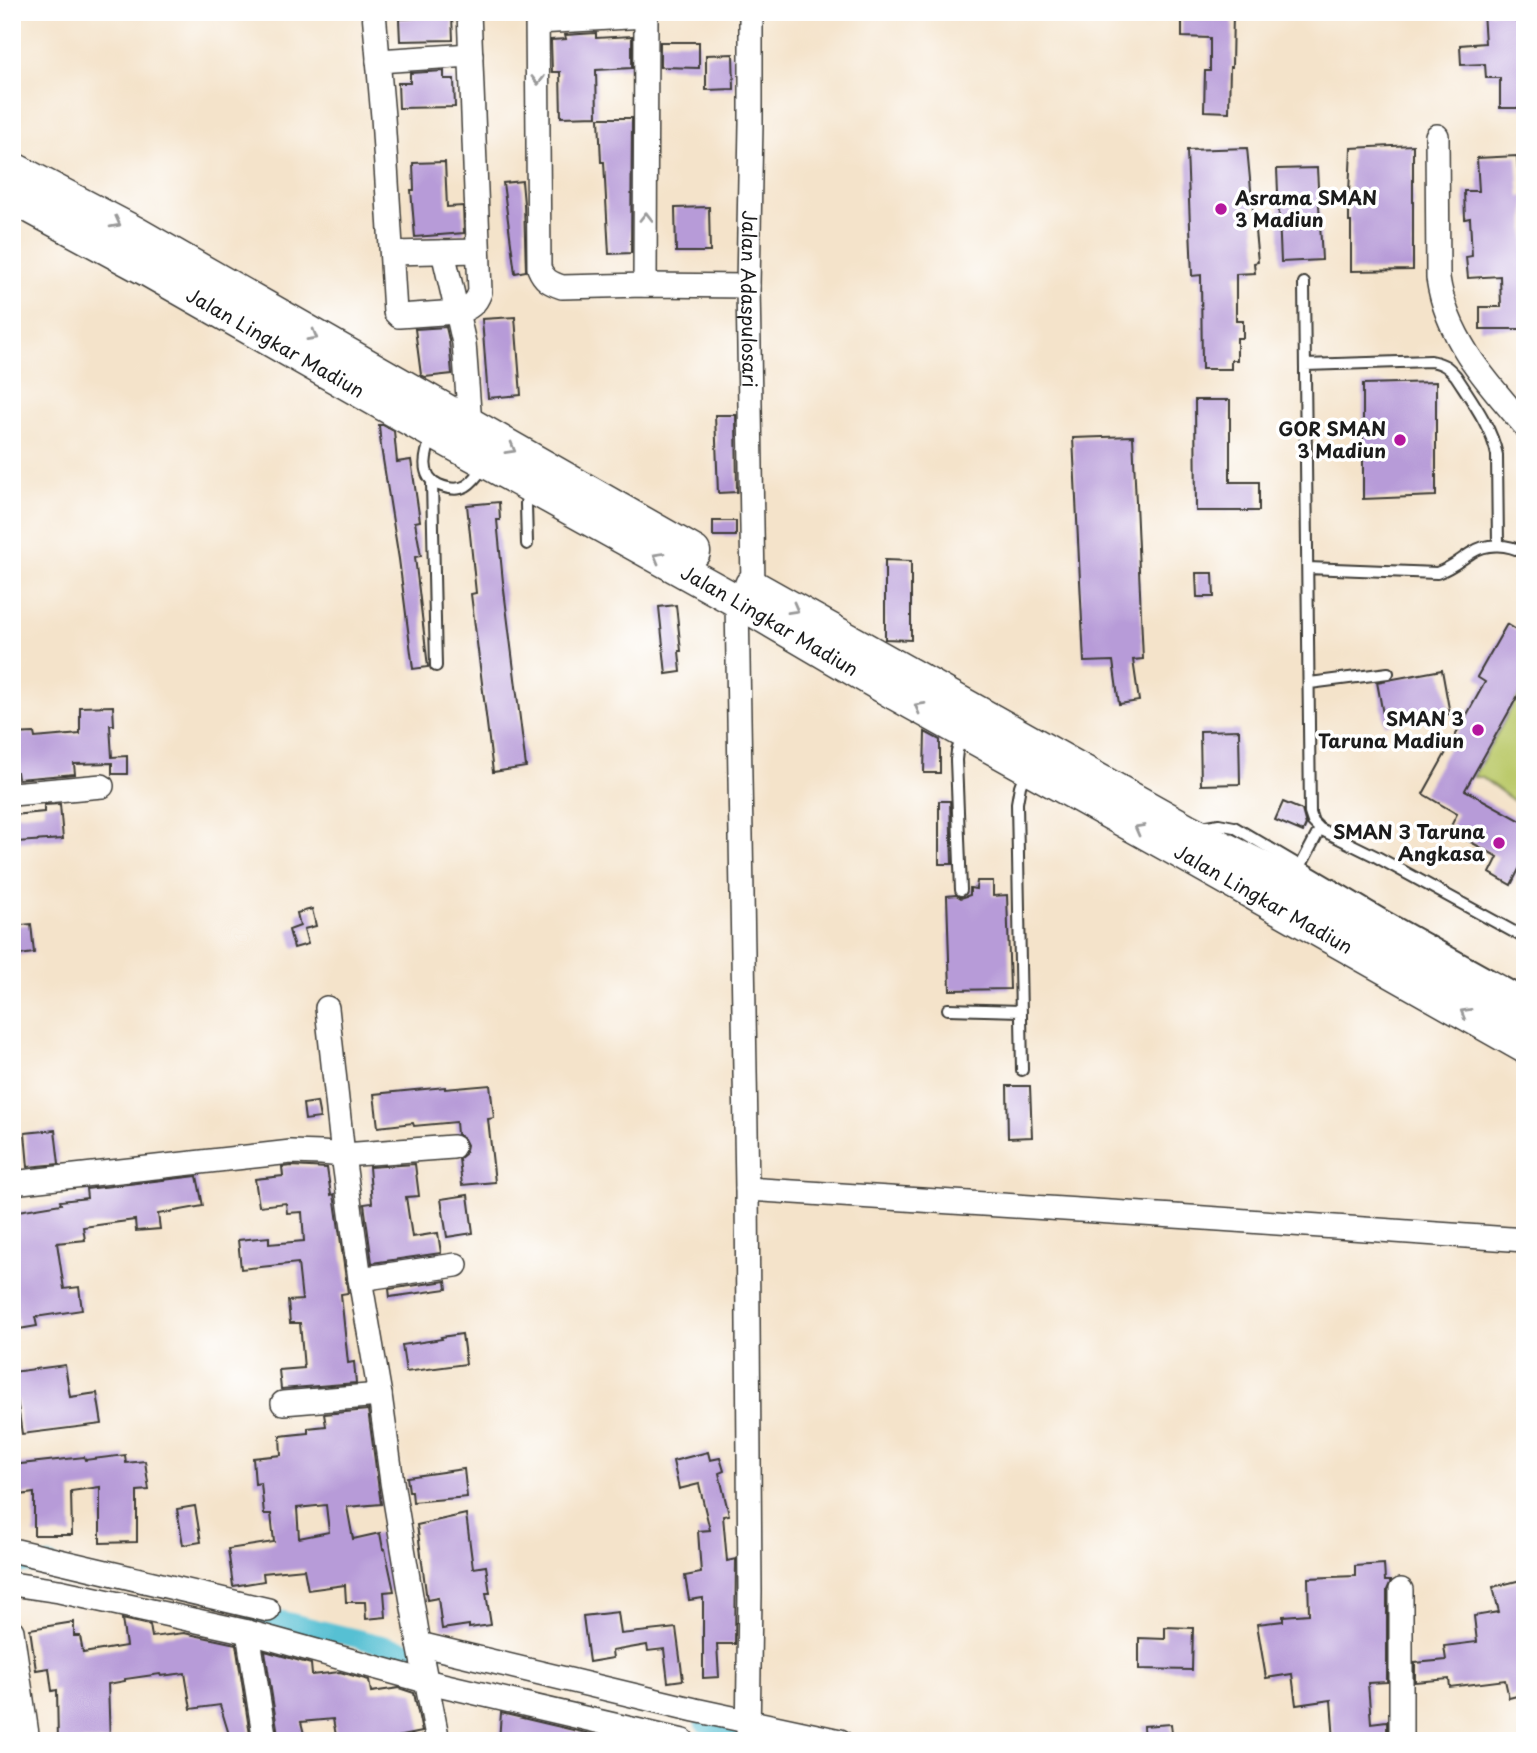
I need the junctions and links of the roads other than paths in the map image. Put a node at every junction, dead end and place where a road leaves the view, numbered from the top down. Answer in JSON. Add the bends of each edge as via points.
{"nodes":[{"id":1,"x":374,"y":12,"type":"edge"},
{"id":2,"x":469,"y":12,"type":"edge"},
{"id":3,"x":751,"y":12,"type":"edge"},
{"id":4,"x":646,"y":14,"type":"edge"},
{"id":5,"x":538,"y":17,"type":"edge"},
{"id":6,"x":471,"y":55,"type":"junction"},
{"id":7,"x":378,"y":61,"type":"junction"},
{"id":8,"x":1437,"y":136,"type":"dead end"},
{"id":9,"x":12,"y":168,"type":"edge"},
{"id":10,"x":12,"y":198,"type":"edge"},
{"id":11,"x":65,"y":211,"type":"junction"},
{"id":12,"x":478,"y":251,"type":"junction"},
{"id":13,"x":443,"y":252,"type":"junction"},
{"id":14,"x":392,"y":253,"type":"junction"},
{"id":15,"x":1304,"y":283,"type":"dead end"},
{"id":16,"x":645,"y":285,"type":"junction"},
{"id":17,"x":748,"y":286,"type":"junction"},
{"id":18,"x":457,"y":312,"type":"junction"},
{"id":19,"x":1305,"y":365,"type":"junction"},
{"id":20,"x":470,"y":425,"type":"junction"},
{"id":21,"x":1525,"y":425,"type":"edge"},
{"id":22,"x":433,"y":433,"type":"junction"},
{"id":23,"x":487,"y":463,"type":"junction"},
{"id":24,"x":432,"y":482,"type":"junction"},
{"id":25,"x":528,"y":486,"type":"junction"},
{"id":26,"x":527,"y":544,"type":"dead end"},
{"id":27,"x":1498,"y":545,"type":"junction"},
{"id":28,"x":1525,"y":553,"type":"edge"},
{"id":29,"x":1308,"y":568,"type":"junction"},
{"id":30,"x":745,"y":593,"type":"junction"},
{"id":31,"x":436,"y":666,"type":"dead end"},
{"id":32,"x":1388,"y":673,"type":"dead end"},
{"id":33,"x":1310,"y":683,"type":"junction"},
{"id":34,"x":964,"y":733,"type":"junction"},
{"id":35,"x":1027,"y":767,"type":"junction"},
{"id":36,"x":102,"y":786,"type":"dead end"},
{"id":37,"x":12,"y":794,"type":"edge"},
{"id":38,"x":1320,"y":829,"type":"junction"},
{"id":39,"x":1296,"y":875,"type":"junction"},
{"id":40,"x":961,"y":890,"type":"dead end"},
{"id":41,"x":1525,"y":938,"type":"edge"},
{"id":42,"x":1439,"y":982,"type":"junction"},
{"id":43,"x":1525,"y":994,"type":"edge"},
{"id":44,"x":327,"y":1008,"type":"dead end"},
{"id":45,"x":948,"y":1009,"type":"dead end"},
{"id":46,"x":1021,"y":1011,"type":"junction"},
{"id":47,"x":1525,"y":1016,"type":"edge"},
{"id":48,"x":1525,"y":1047,"type":"edge"},
{"id":49,"x":1022,"y":1070,"type":"dead end"},
{"id":50,"x":453,"y":1147,"type":"dead end"},
{"id":51,"x":343,"y":1155,"type":"junction"},
{"id":52,"x":12,"y":1183,"type":"edge"},
{"id":53,"x":747,"y":1189,"type":"junction"},
{"id":54,"x":1525,"y":1240,"type":"edge"},
{"id":55,"x":456,"y":1265,"type":"dead end"},
{"id":56,"x":360,"y":1279,"type":"junction"},
{"id":57,"x":380,"y":1395,"type":"junction"},
{"id":58,"x":283,"y":1403,"type":"dead end"},
{"id":59,"x":12,"y":1550,"type":"edge"},
{"id":60,"x":12,"y":1584,"type":"edge"},
{"id":61,"x":1401,"y":1590,"type":"dead end"},
{"id":62,"x":268,"y":1610,"type":"dead end"},
{"id":63,"x":12,"y":1631,"type":"edge"},
{"id":64,"x":248,"y":1632,"type":"junction"},
{"id":65,"x":419,"y":1646,"type":"junction"},
{"id":66,"x":425,"y":1678,"type":"junction"},
{"id":67,"x":748,"y":1729,"type":"edge"},
{"id":68,"x":28,"y":1741,"type":"edge"},
{"id":69,"x":265,"y":1741,"type":"edge"},
{"id":70,"x":438,"y":1741,"type":"edge"},
{"id":71,"x":682,"y":1741,"type":"edge"},
{"id":72,"x":840,"y":1741,"type":"edge"},
{"id":73,"x":1401,"y":1741,"type":"edge"}],
"edges":[{"from":1,"to":7,"type":"street"},
{"from":2,"to":6,"type":"street"},
{"from":3,"to":17,"type":"street","name":"Jalan Adaspulosari"},
{"from":4,"to":5,"type":"street"},
{"from":16,"to":4,"type":"street","one_way":true},
{"from":5,"to":16,"type":"street","one_way":true,"via":[[539,268],[550,283],[562,287]]},
{"from":6,"to":7,"type":"street"},
{"from":6,"to":12,"type":"street"},
{"from":7,"to":14,"type":"street"},
{"from":8,"to":21,"type":"street","via":[[1441,296],[1485,380]]},
{"from":9,"to":11,"type":"main road","name":"Jalan Lingkar Madiun"},
{"from":10,"to":11,"type":"main road","name":"Jalan Lingkar Madiun"},
{"from":11,"to":20,"type":"main road","name":"Jalan Lingkar Madiun","one_way":true,"via":[[146,239]]},
{"from":11,"to":22,"type":"main road","name":"Jalan Lingkar Madiun","via":[[149,271]]},
{"from":12,"to":13,"type":"street"},
{"from":12,"to":18,"type":"street","via":[[480,292],[468,309]]},
{"from":13,"to":14,"type":"street"},
{"from":13,"to":18,"type":"street"},
{"from":14,"to":18,"type":"street","via":[[397,314]]},
{"from":15,"to":19,"type":"lane"},
{"from":16,"to":17,"type":"street"},
{"from":17,"to":30,"type":"street","name":"Jalan Adaspulosari"},
{"from":18,"to":20,"type":"street"},
{"from":19,"to":27,"type":"lane","via":[[1431,361],[1449,368],[1494,441]]},
{"from":19,"to":29,"type":"lane"},
{"from":20,"to":30,"type":"main road","name":"Jalan Lingkar Madiun","one_way":true},
{"from":22,"to":23,"type":"main road","name":"Jalan Lingkar Madiun"},
{"from":22,"to":24,"type":"lane","via":[[425,453]]},
{"from":23,"to":24,"type":"lane","via":[[474,481],[458,489]]},
{"from":23,"to":25,"type":"main road","name":"Jalan Lingkar Madiun"},
{"from":24,"to":31,"type":"lane"},
{"from":25,"to":26,"type":"lane"},
{"from":30,"to":25,"type":"main road","name":"Jalan Lingkar Madiun","one_way":true},
{"from":27,"to":28,"type":"lane"},
{"from":27,"to":29,"type":"lane","via":[[1472,552],[1437,573]]},
{"from":29,"to":33,"type":"lane"},
{"from":34,"to":30,"type":"main road","name":"Jalan Lingkar Madiun","one_way":true,"via":[[892,692]]},
{"from":30,"to":39,"type":"main road","name":"Jalan Lingkar Madiun","one_way":true,"via":[[1185,829]]},
{"from":30,"to":53,"type":"street","name":"Jalan Adaspulosari"},
{"from":32,"to":33,"type":"lane"},
{"from":33,"to":38,"type":"lane","via":[[1310,813]]},
{"from":34,"to":35,"type":"main road","name":"Jalan Lingkar Madiun"},
{"from":34,"to":40,"type":"lane","via":[[956,760]]},
{"from":42,"to":35,"type":"main road","name":"Jalan Lingkar Madiun","one_way":true},
{"from":35,"to":46,"type":"lane","via":[[1017,803]]},
{"from":36,"to":37,"type":"street"},
{"from":38,"to":39,"type":"lane"},
{"from":38,"to":41,"type":"lane"},
{"from":39,"to":42,"type":"main road","name":"Jalan Lingkar Madiun"},
{"from":39,"to":43,"type":"lane","via":[[1383,915]]},
{"from":42,"to":47,"type":"main road","name":"Jalan Lingkar Madiun"},
{"from":48,"to":42,"type":"main road","name":"Jalan Lingkar Madiun","one_way":true},
{"from":44,"to":51,"type":"street"},
{"from":45,"to":46,"type":"lane"},
{"from":46,"to":49,"type":"lane"},
{"from":50,"to":51,"type":"street"},
{"from":51,"to":52,"type":"street","via":[[291,1152]]},
{"from":51,"to":56,"type":"street"},
{"from":53,"to":54,"type":"street"},
{"from":53,"to":67,"type":"street","name":"Jalan Adaspulosari"},
{"from":55,"to":56,"type":"street"},
{"from":56,"to":57,"type":"street"},
{"from":57,"to":58,"type":"street"},
{"from":57,"to":65,"type":"street"},
{"from":59,"to":62,"type":"street"},
{"from":60,"to":64,"type":"street"},
{"from":61,"to":73,"type":"street"},
{"from":63,"to":68,"type":"street"},
{"from":64,"to":66,"type":"street"},
{"from":64,"to":69,"type":"street"},
{"from":65,"to":66,"type":"street"},
{"from":65,"to":67,"type":"street","via":[[682,1707]]},
{"from":66,"to":70,"type":"street"},
{"from":66,"to":71,"type":"street"},
{"from":67,"to":72,"type":"street"}]}
